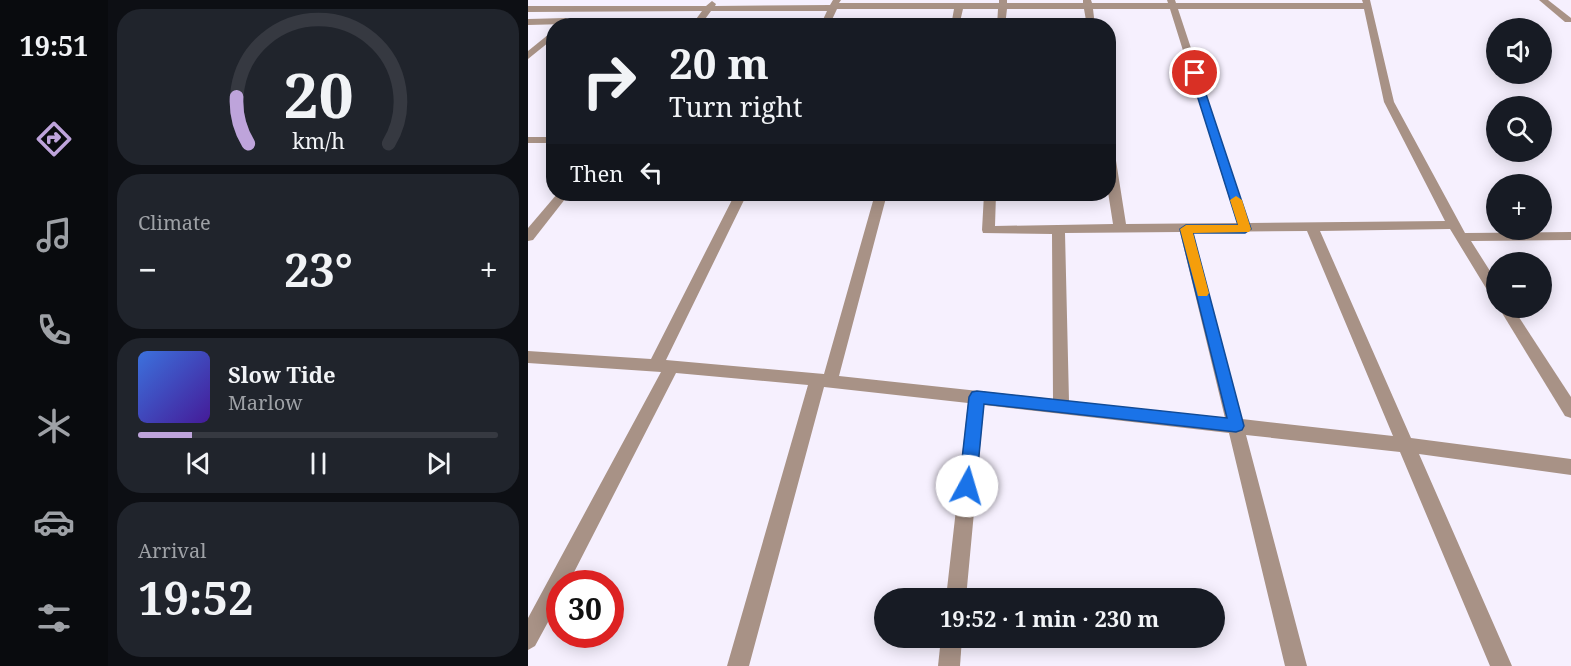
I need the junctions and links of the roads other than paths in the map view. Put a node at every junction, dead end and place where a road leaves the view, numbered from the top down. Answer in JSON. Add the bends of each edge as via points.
{"nodes":[{"id":1,"x":590,"y":0,"type":"edge"},
{"id":2,"x":716,"y":0,"type":"edge"},
{"id":3,"x":1543,"y":0,"type":"edge"},
{"id":4,"x":1002,"y":3,"type":"edge"},
{"id":5,"x":1088,"y":3,"type":"edge"},
{"id":6,"x":1172,"y":3,"type":"edge"},
{"id":7,"x":1366,"y":3,"type":"edge"},
{"id":8,"x":835,"y":4,"type":"edge"},
{"id":9,"x":959,"y":6,"type":"junction"},
{"id":10,"x":528,"y":9,"type":"edge"},
{"id":11,"x":580,"y":9,"type":"junction"},
{"id":12,"x":709,"y":9,"type":"junction"},
{"id":13,"x":570,"y":18,"type":"edge"},
{"id":14,"x":702,"y":18,"type":"edge"},
{"id":15,"x":829,"y":18,"type":"edge"},
{"id":16,"x":957,"y":18,"type":"edge"},
{"id":17,"x":1001,"y":18,"type":"edge"},
{"id":18,"x":1090,"y":18,"type":"edge"},
{"id":19,"x":1568,"y":20,"type":"dead end"},
{"id":20,"x":528,"y":22,"type":"edge"},
{"id":21,"x":546,"y":22,"type":"edge"},
{"id":22,"x":546,"y":40,"type":"edge"},
{"id":23,"x":528,"y":56,"type":"edge"},
{"id":24,"x":528,"y":140,"type":"edge"},
{"id":25,"x":546,"y":140,"type":"edge"},
{"id":26,"x":557,"y":201,"type":"edge"},
{"id":27,"x":738,"y":201,"type":"edge"},
{"id":28,"x":879,"y":201,"type":"edge"},
{"id":29,"x":990,"y":201,"type":"edge"},
{"id":30,"x":1116,"y":201,"type":"edge"},
{"id":31,"x":1312,"y":228,"type":"junction"},
{"id":32,"x":1120,"y":229,"type":"junction"},
{"id":33,"x":1186,"y":229,"type":"junction"},
{"id":34,"x":1245,"y":229,"type":"junction"},
{"id":35,"x":1058,"y":230,"type":"junction"},
{"id":36,"x":1457,"y":231,"type":"junction"},
{"id":37,"x":1571,"y":236,"type":"edge"},
{"id":38,"x":528,"y":237,"type":"edge"},
{"id":39,"x":1486,"y":277,"type":"edge"},
{"id":40,"x":1512,"y":318,"type":"edge"},
{"id":41,"x":528,"y":357,"type":"edge"},
{"id":42,"x":664,"y":366,"type":"junction"},
{"id":43,"x":824,"y":380,"type":"junction"},
{"id":44,"x":977,"y":397,"type":"junction"},
{"id":45,"x":1061,"y":406,"type":"junction"},
{"id":46,"x":1571,"y":411,"type":"edge"},
{"id":47,"x":1236,"y":426,"type":"junction"},
{"id":48,"x":1406,"y":445,"type":"junction"},
{"id":49,"x":1571,"y":467,"type":"edge"},
{"id":50,"x":957,"y":588,"type":"edge"},
{"id":51,"x":528,"y":639,"type":"edge"},
{"id":52,"x":951,"y":648,"type":"edge"},
{"id":53,"x":738,"y":666,"type":"edge"},
{"id":54,"x":949,"y":666,"type":"edge"},
{"id":55,"x":1296,"y":666,"type":"edge"},
{"id":56,"x":1501,"y":666,"type":"edge"}],
"edges":[{"from":1,"to":11,"type":"street"},
{"from":2,"to":12,"type":"street"},
{"from":3,"to":19,"type":"street"},
{"from":4,"to":5,"type":"street"},
{"from":4,"to":9,"type":"street"},
{"from":4,"to":17,"type":"street"},
{"from":5,"to":6,"type":"street"},
{"from":5,"to":18,"type":"street"},
{"from":6,"to":7,"type":"street"},
{"from":6,"to":34,"type":"street"},
{"from":7,"to":36,"type":"street","via":[[1389,102]]},
{"from":8,"to":9,"type":"street"},
{"from":8,"to":12,"type":"street"},
{"from":8,"to":15,"type":"street"},
{"from":9,"to":16,"type":"street"},
{"from":10,"to":11,"type":"street"},
{"from":11,"to":12,"type":"street"},
{"from":11,"to":13,"type":"street"},
{"from":12,"to":14,"type":"street"},
{"from":20,"to":21,"type":"street"},
{"from":22,"to":23,"type":"street"},
{"from":24,"to":25,"type":"street"},
{"from":26,"to":38,"type":"street"},
{"from":27,"to":42,"type":"street"},
{"from":28,"to":43,"type":"street"},
{"from":29,"to":35,"type":"street","via":[[988,230]]},
{"from":30,"to":32,"type":"street"},
{"from":31,"to":34,"type":"street"},
{"from":31,"to":36,"type":"street"},
{"from":31,"to":48,"type":"street"},
{"from":32,"to":33,"type":"street"},
{"from":32,"to":35,"type":"street"},
{"from":33,"to":34,"type":"street"},
{"from":33,"to":47,"type":"street"},
{"from":35,"to":45,"type":"street"},
{"from":36,"to":37,"type":"street"},
{"from":36,"to":39,"type":"street"},
{"from":40,"to":46,"type":"street"},
{"from":41,"to":42,"type":"street"},
{"from":42,"to":43,"type":"street"},
{"from":42,"to":51,"type":"street"},
{"from":43,"to":44,"type":"street"},
{"from":43,"to":53,"type":"street"},
{"from":44,"to":45,"type":"street"},
{"from":44,"to":50,"type":"street"},
{"from":45,"to":47,"type":"street"},
{"from":47,"to":48,"type":"street"},
{"from":47,"to":55,"type":"street"},
{"from":48,"to":49,"type":"street"},
{"from":48,"to":56,"type":"street"},
{"from":52,"to":54,"type":"street"}]}
